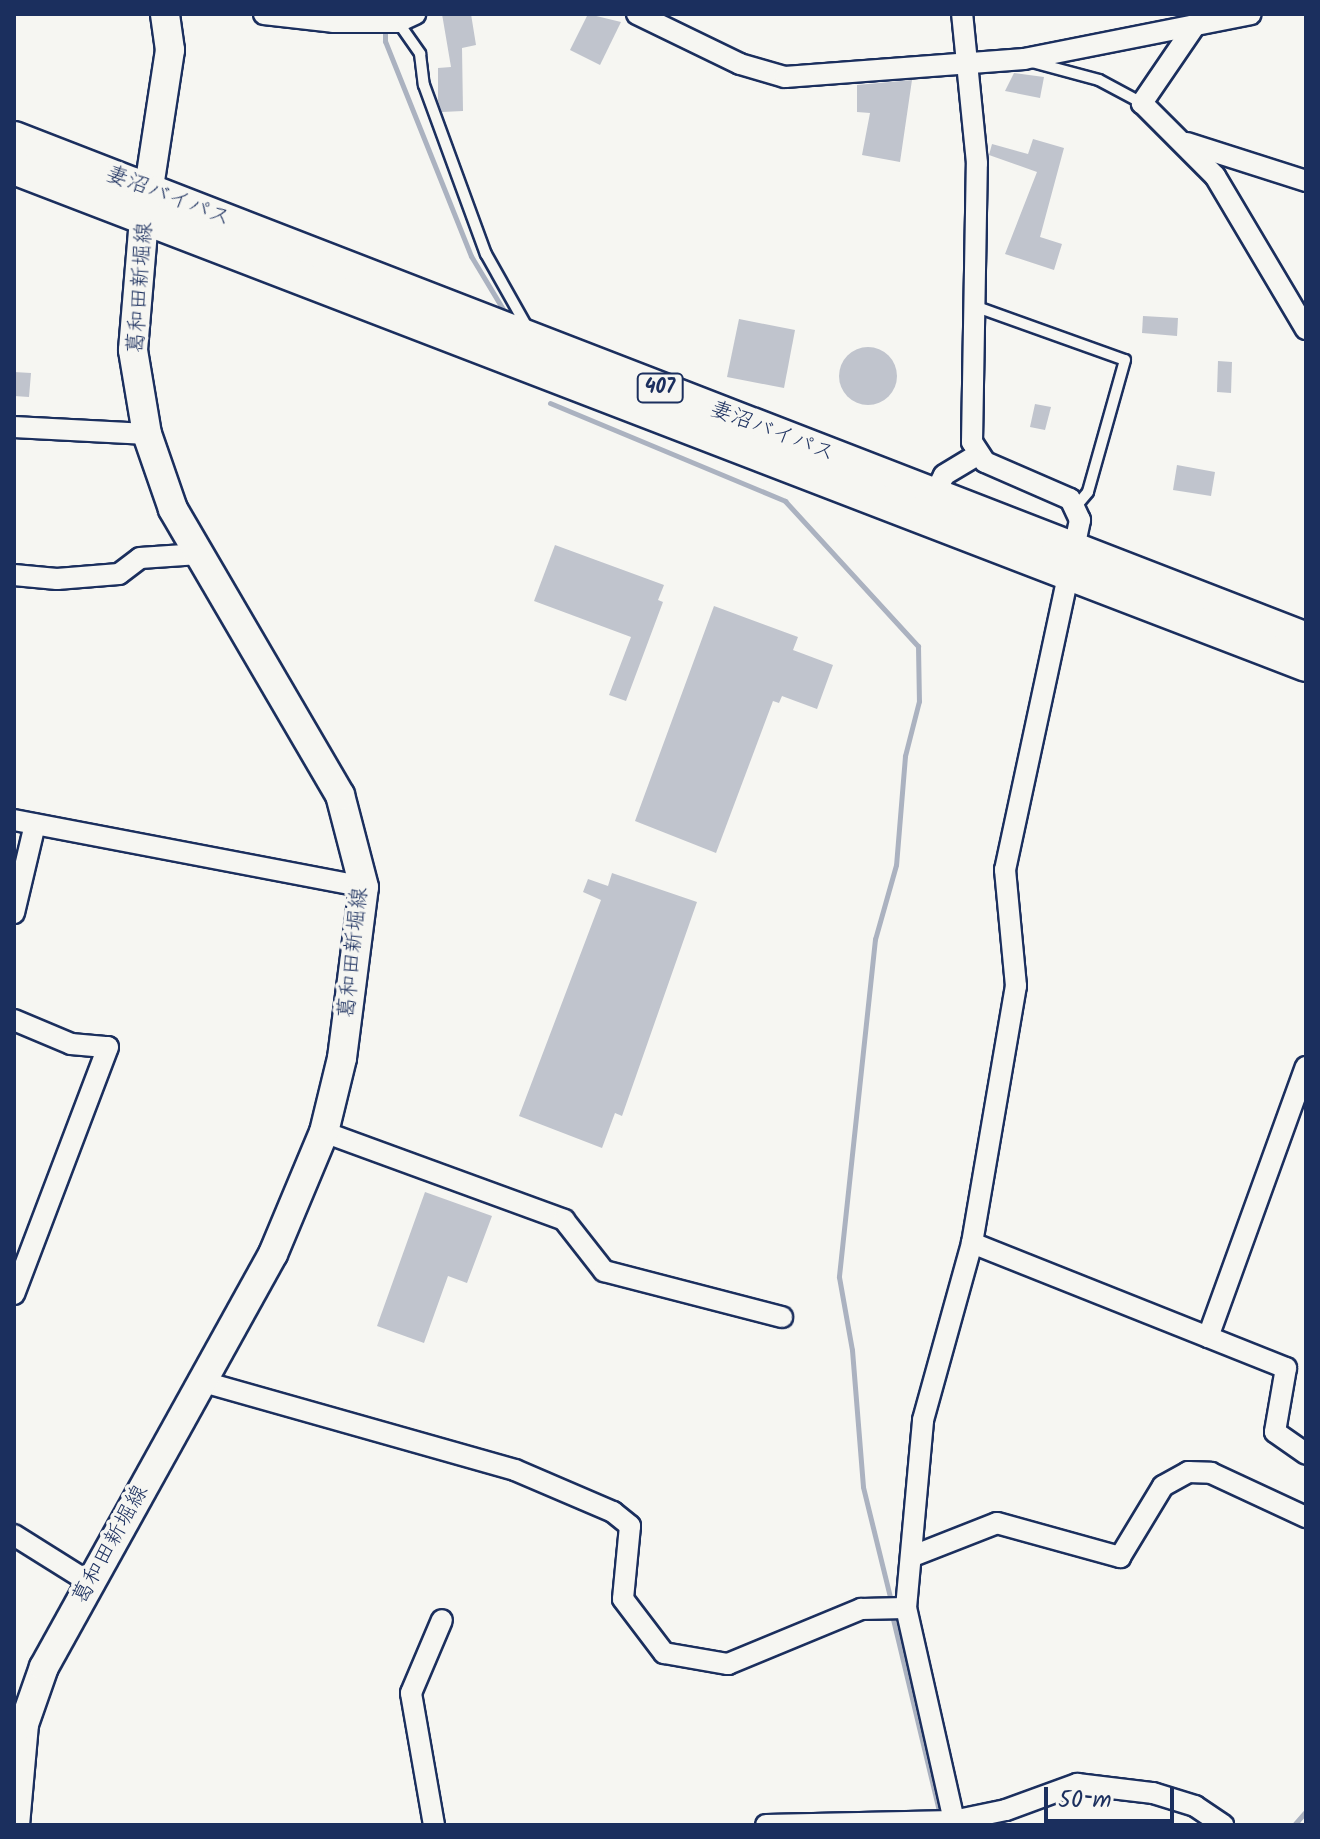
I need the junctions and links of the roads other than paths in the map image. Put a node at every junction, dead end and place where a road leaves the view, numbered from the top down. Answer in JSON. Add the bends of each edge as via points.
{"nodes":[{"id":1,"x":165,"y":14,"type":"edge"},
{"id":2,"x":264,"y":14,"type":"edge"},
{"id":3,"x":637,"y":14,"type":"edge"},
{"id":4,"x":962,"y":14,"type":"edge"},
{"id":5,"x":1251,"y":14,"type":"edge"},
{"id":6,"x":1201,"y":17,"type":"edge"},
{"id":7,"x":403,"y":19,"type":"edge"},
{"id":8,"x":1024,"y":59,"type":"junction"},
{"id":9,"x":967,"y":62,"type":"junction"},
{"id":10,"x":1142,"y":103,"type":"junction"},
{"id":11,"x":14,"y":138,"type":"edge"},
{"id":12,"x":1187,"y":143,"type":"junction"},
{"id":13,"x":14,"y":168,"type":"edge"},
{"id":14,"x":1306,"y":181,"type":"edge"},
{"id":15,"x":147,"y":205,"type":"junction"},
{"id":16,"x":974,"y":306,"type":"junction"},
{"id":17,"x":1306,"y":329,"type":"edge"},
{"id":18,"x":534,"y":339,"type":"junction"},
{"id":19,"x":14,"y":427,"type":"edge"},
{"id":20,"x":147,"y":434,"type":"junction"},
{"id":21,"x":977,"y":455,"type":"junction"},
{"id":22,"x":934,"y":495,"type":"junction"},
{"id":23,"x":1077,"y":505,"type":"junction"},
{"id":24,"x":199,"y":554,"type":"junction"},
{"id":25,"x":1068,"y":560,"type":"junction"},
{"id":26,"x":14,"y":575,"type":"edge"},
{"id":27,"x":1306,"y":639,"type":"edge"},
{"id":28,"x":1306,"y":665,"type":"edge"},
{"id":29,"x":24,"y":822,"type":"edge"},
{"id":30,"x":364,"y":887,"type":"junction"},
{"id":31,"x":14,"y":913,"type":"edge"},
{"id":32,"x":14,"y":1020,"type":"edge"},
{"id":33,"x":1306,"y":1067,"type":"edge"},
{"id":34,"x":324,"y":1132,"type":"junction"},
{"id":35,"x":972,"y":1243,"type":"junction"},
{"id":36,"x":14,"y":1294,"type":"edge"},
{"id":37,"x":782,"y":1317,"type":"dead end"},
{"id":38,"x":1208,"y":1337,"type":"junction"},
{"id":39,"x":204,"y":1382,"type":"junction"},
{"id":40,"x":1306,"y":1454,"type":"edge"},
{"id":41,"x":1306,"y":1517,"type":"edge"},
{"id":42,"x":14,"y":1535,"type":"edge"},
{"id":43,"x":913,"y":1556,"type":"junction"},
{"id":44,"x":89,"y":1582,"type":"junction"},
{"id":45,"x":906,"y":1608,"type":"junction"},
{"id":46,"x":442,"y":1620,"type":"dead end"},
{"id":47,"x":954,"y":1823,"type":"edge"},
{"id":48,"x":15,"y":1825,"type":"edge"},
{"id":49,"x":434,"y":1825,"type":"edge"},
{"id":50,"x":766,"y":1825,"type":"edge"},
{"id":51,"x":1223,"y":1825,"type":"edge"}],
"edges":[{"from":1,"to":15,"type":"main road","name":"葛和田新堀線","via":[[170,50]]},
{"from":2,"to":7,"type":"street","via":[[374,22]]},
{"from":3,"to":9,"type":"street","via":[[740,64],[785,77]]},
{"from":4,"to":9,"type":"street"},
{"from":5,"to":6,"type":"street"},
{"from":6,"to":8,"type":"street"},
{"from":6,"to":10,"type":"street"},
{"from":7,"to":18,"type":"lane","via":[[420,54],[424,85],[486,254]]},
{"from":8,"to":9,"type":"street"},
{"from":8,"to":10,"type":"lane","via":[[1099,80]]},
{"from":9,"to":16,"type":"street","via":[[977,138]]},
{"from":10,"to":12,"type":"street"},
{"from":11,"to":15,"type":"highway","name":"妻沼バイパス","number":"407"},
{"from":12,"to":14,"type":"street"},
{"from":12,"to":17,"type":"street","via":[[1215,176]]},
{"from":13,"to":15,"type":"highway","name":"妻沼バイパス","number":"407"},
{"from":15,"to":18,"type":"highway","name":"妻沼バイパス","number":"407"},
{"from":15,"to":20,"type":"main road","name":"葛和田新堀線","via":[[133,350]]},
{"from":15,"to":25,"type":"highway","name":"妻沼バイパス","number":"407"},
{"from":16,"to":21,"type":"street","via":[[972,442]]},
{"from":16,"to":23,"type":"lane","via":[[1125,360],[1088,492]]},
{"from":18,"to":22,"type":"highway","name":"妻沼バイパス","number":"407"},
{"from":19,"to":20,"type":"street"},
{"from":20,"to":24,"type":"main road","name":"葛和田新堀線","via":[[173,509]]},
{"from":21,"to":22,"type":"street","via":[[944,475]]},
{"from":21,"to":23,"type":"street"},
{"from":22,"to":25,"type":"highway","name":"妻沼バイパス","number":"407"},
{"from":23,"to":25,"type":"street","via":[[1080,520]]},
{"from":24,"to":26,"type":"street","via":[[140,558],[119,574],[57,579]]},
{"from":24,"to":30,"type":"main road","name":"葛和田新堀線","via":[[340,795]]},
{"from":25,"to":27,"type":"highway","name":"妻沼バイパス","number":"407"},
{"from":25,"to":28,"type":"highway","name":"妻沼バイパス","number":"407"},
{"from":25,"to":35,"type":"street","via":[[1005,870],[1016,986]]},
{"from":29,"to":30,"type":"street"},
{"from":29,"to":31,"type":"street"},
{"from":30,"to":34,"type":"main road","name":"葛和田新堀線","via":[[342,1058]]},
{"from":32,"to":36,"type":"street","via":[[71,1044],[108,1047]]},
{"from":33,"to":38,"type":"street"},
{"from":34,"to":37,"type":"street","via":[[564,1220],[604,1271]]},
{"from":34,"to":39,"type":"main road","name":"葛和田新堀線","via":[[273,1254]]},
{"from":35,"to":38,"type":"street"},
{"from":35,"to":43,"type":"street","via":[[923,1420]]},
{"from":38,"to":40,"type":"street","via":[[1286,1368],[1275,1432]]},
{"from":39,"to":44,"type":"main road","name":"葛和田新堀線"},
{"from":39,"to":45,"type":"street","via":[[515,1470],[613,1512],[630,1526],[623,1599],[664,1653],[728,1664],[861,1609]]},
{"from":41,"to":43,"type":"street","via":[[1211,1473],[1188,1472],[1163,1486],[1120,1557],[997,1523]]},
{"from":42,"to":44,"type":"street"},
{"from":43,"to":45,"type":"street"},
{"from":44,"to":48,"type":"main road","name":"葛和田新堀線","via":[[30,1702],[19,1751]]},
{"from":45,"to":47,"type":"street"},
{"from":46,"to":49,"type":"street","via":[[411,1693]]},
{"from":47,"to":50,"type":"street"},
{"from":47,"to":51,"type":"street","via":[[1077,1784],[1153,1793],[1195,1806]]}]}
